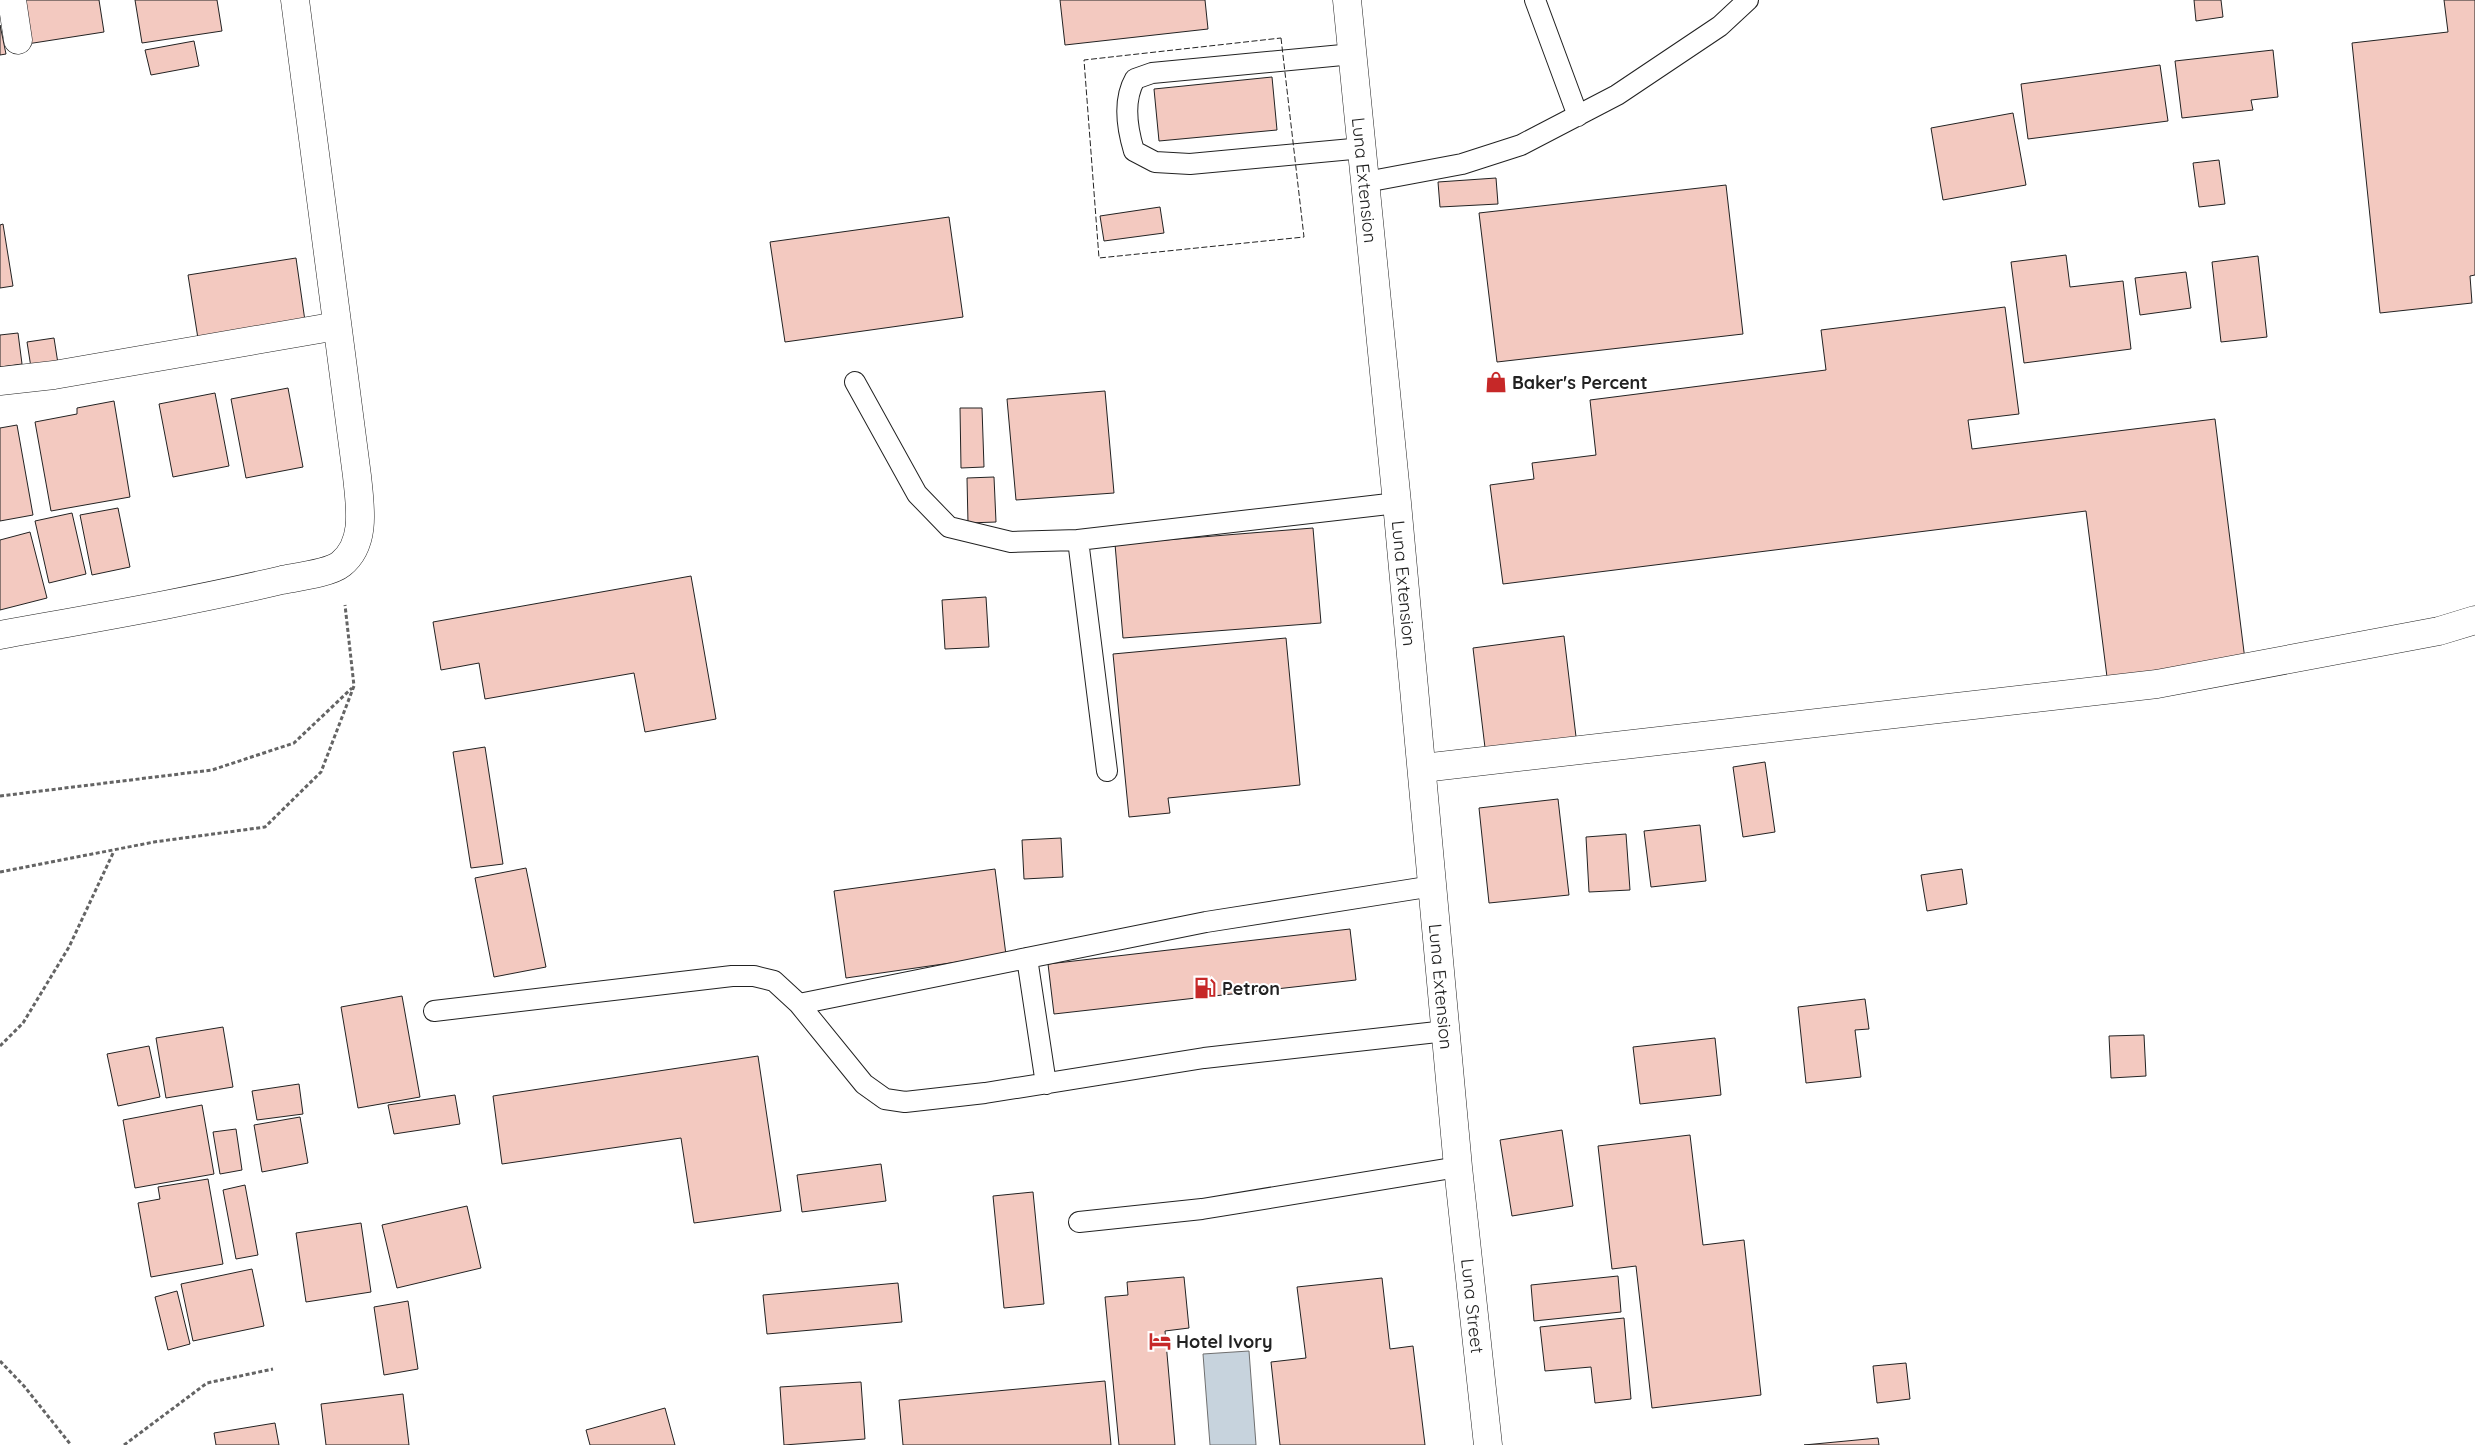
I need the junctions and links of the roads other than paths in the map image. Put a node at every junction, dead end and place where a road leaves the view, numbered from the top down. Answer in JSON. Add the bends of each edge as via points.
{"nodes":[{"id":1,"x":12,"y":0,"type":"edge"},
{"id":2,"x":295,"y":0,"type":"edge"},
{"id":3,"x":1347,"y":0,"type":"edge"},
{"id":4,"x":1535,"y":0,"type":"edge"},
{"id":5,"x":1748,"y":0,"type":"edge"},
{"id":6,"x":18,"y":40,"type":"dead end"},
{"id":7,"x":1353,"y":54,"type":"junction"},
{"id":8,"x":1578,"y":116,"type":"junction"},
{"id":9,"x":1363,"y":148,"type":"junction"},
{"id":10,"x":1366,"y":182,"type":"junction"},
{"id":11,"x":337,"y":326,"type":"junction"},
{"id":12,"x":0,"y":381,"type":"edge"},
{"id":13,"x":855,"y":382,"type":"dead end"},
{"id":14,"x":1398,"y":503,"type":"junction"},
{"id":15,"x":1078,"y":540,"type":"junction"},
{"id":16,"x":2475,"y":620,"type":"edge"},
{"id":17,"x":0,"y":635,"type":"edge"},
{"id":18,"x":1423,"y":768,"type":"junction"},
{"id":19,"x":1107,"y":771,"type":"dead end"},
{"id":20,"x":1433,"y":886,"type":"junction"},
{"id":21,"x":1027,"y":958,"type":"junction"},
{"id":22,"x":799,"y":1004,"type":"junction"},
{"id":23,"x":434,"y":1011,"type":"dead end"},
{"id":24,"x":1446,"y":1031,"type":"junction"},
{"id":25,"x":1046,"y":1084,"type":"junction"},
{"id":26,"x":1458,"y":1167,"type":"junction"},
{"id":27,"x":1079,"y":1222,"type":"dead end"},
{"id":28,"x":1488,"y":1445,"type":"edge"}],
"edges":[{"from":1,"to":6,"type":"main road"},
{"from":2,"to":11,"type":"main road"},
{"from":3,"to":7,"type":"main road","name":"Luna Extension"},
{"from":4,"to":8,"type":"lane"},
{"from":5,"to":8,"type":"lane","via":[[1720,26],[1617,95]]},
{"from":7,"to":9,"type":"main road","name":"Luna Extension"},
{"from":7,"to":9,"type":"lane","via":[[1152,73],[1135,79],[1129,90],[1129,135],[1134,151],[1155,162],[1190,164]]},
{"from":8,"to":10,"type":"lane","via":[[1521,145],[1462,164]]},
{"from":9,"to":10,"type":"main road","name":"Luna Extension"},
{"from":10,"to":14,"type":"main road","name":"Luna Extension"},
{"from":11,"to":12,"type":"main road"},
{"from":11,"to":17,"type":"main road","via":[[361,510],[358,543],[340,565],[228,593]]},
{"from":13,"to":15,"type":"lane","via":[[917,494],[949,527],[1011,542]]},
{"from":14,"to":15,"type":"lane"},
{"from":14,"to":18,"type":"main road","name":"Luna Extension"},
{"from":15,"to":19,"type":"lane"},
{"from":16,"to":18,"type":"main road","via":[[2439,632],[2157,684]]},
{"from":18,"to":20,"type":"main road","name":"Luna Extension"},
{"from":20,"to":21,"type":"lane","via":[[1206,922]]},
{"from":20,"to":24,"type":"main road","name":"Luna Extension"},
{"from":21,"to":22,"type":"lane"},
{"from":21,"to":25,"type":"lane"},
{"from":22,"to":23,"type":"lane","via":[[774,981],[754,976],[732,976]]},
{"from":22,"to":25,"type":"lane","via":[[864,1084],[885,1099],[905,1102],[929,1100]]},
{"from":24,"to":25,"type":"lane","via":[[1204,1058]]},
{"from":24,"to":26,"type":"main road","name":"Luna Extension"},
{"from":26,"to":27,"type":"lane","via":[[1202,1209]]},
{"from":26,"to":28,"type":"main road","name":"Luna Street"}]}
